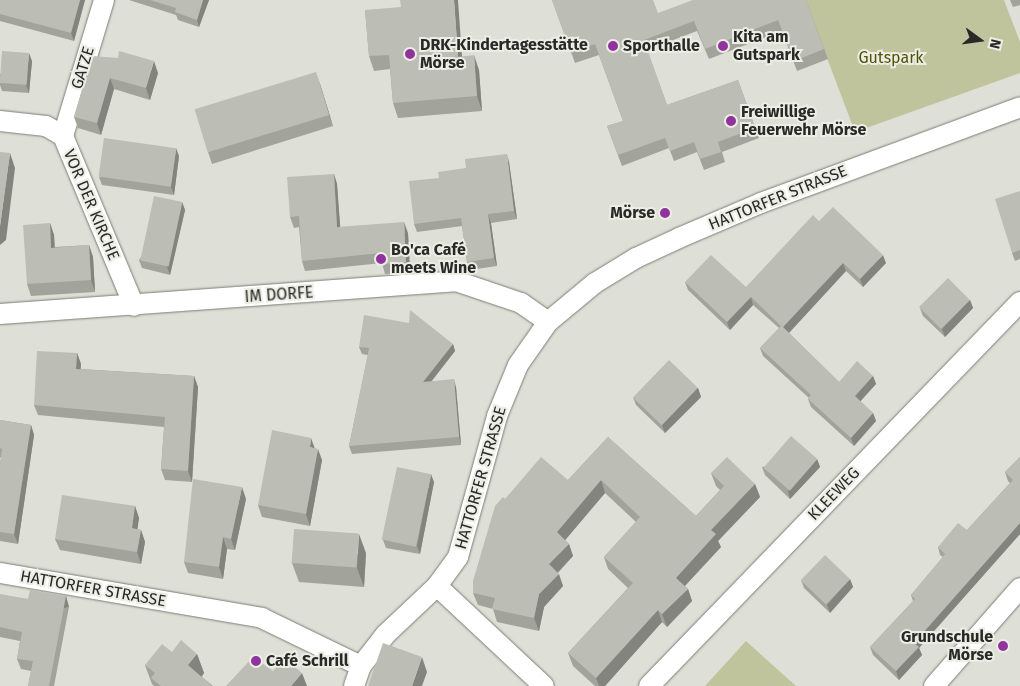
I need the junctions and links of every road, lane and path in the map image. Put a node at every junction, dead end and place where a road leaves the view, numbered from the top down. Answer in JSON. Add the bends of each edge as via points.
{"nodes":[{"id":1,"x":104,"y":0,"type":"edge"},
{"id":2,"x":1020,"y":107,"type":"edge"},
{"id":3,"x":0,"y":120,"type":"edge"},
{"id":4,"x":62,"y":136,"type":"junction"},
{"id":5,"x":1020,"y":302,"type":"edge"},
{"id":6,"x":134,"y":306,"type":"junction"},
{"id":7,"x":0,"y":314,"type":"edge"},
{"id":8,"x":548,"y":322,"type":"junction"},
{"id":9,"x":0,"y":573,"type":"edge"},
{"id":10,"x":437,"y":586,"type":"junction"},
{"id":11,"x":1020,"y":588,"type":"edge"},
{"id":12,"x":361,"y":666,"type":"junction"},
{"id":13,"x":354,"y":686,"type":"edge"},
{"id":14,"x":544,"y":686,"type":"edge"},
{"id":15,"x":649,"y":686,"type":"edge"},
{"id":16,"x":934,"y":686,"type":"edge"}],
"edges":[{"from":1,"to":4,"type":"street","name":"GATZE"},
{"from":2,"to":8,"type":"street","name":"HATTORFER STRASSE","via":[[761,203],[679,238],[636,258],[595,283]]},
{"from":3,"to":4,"type":"street","name":"VOR DER KIRCHE","via":[[46,126]]},
{"from":4,"to":6,"type":"street","name":"VOR DER KIRCHE"},
{"from":5,"to":15,"type":"street","name":"KLEEWEG"},
{"from":6,"to":7,"type":"street","name":"IM DORFE"},
{"from":6,"to":8,"type":"street","name":"IM DORFE","via":[[456,282],[520,303]]},
{"from":8,"to":10,"type":"street","name":"HATTORFER STRASSE","via":[[518,365],[496,416],[458,557]]},
{"from":9,"to":12,"type":"street","name":"HATTORFER STRASSE","via":[[262,618]]},
{"from":10,"to":12,"type":"street","name":"HATTORFER STRASSE","via":[[385,635]]},
{"from":10,"to":14,"type":"street"},
{"from":11,"to":16,"type":"street"},
{"from":12,"to":13,"type":"street"}]}
